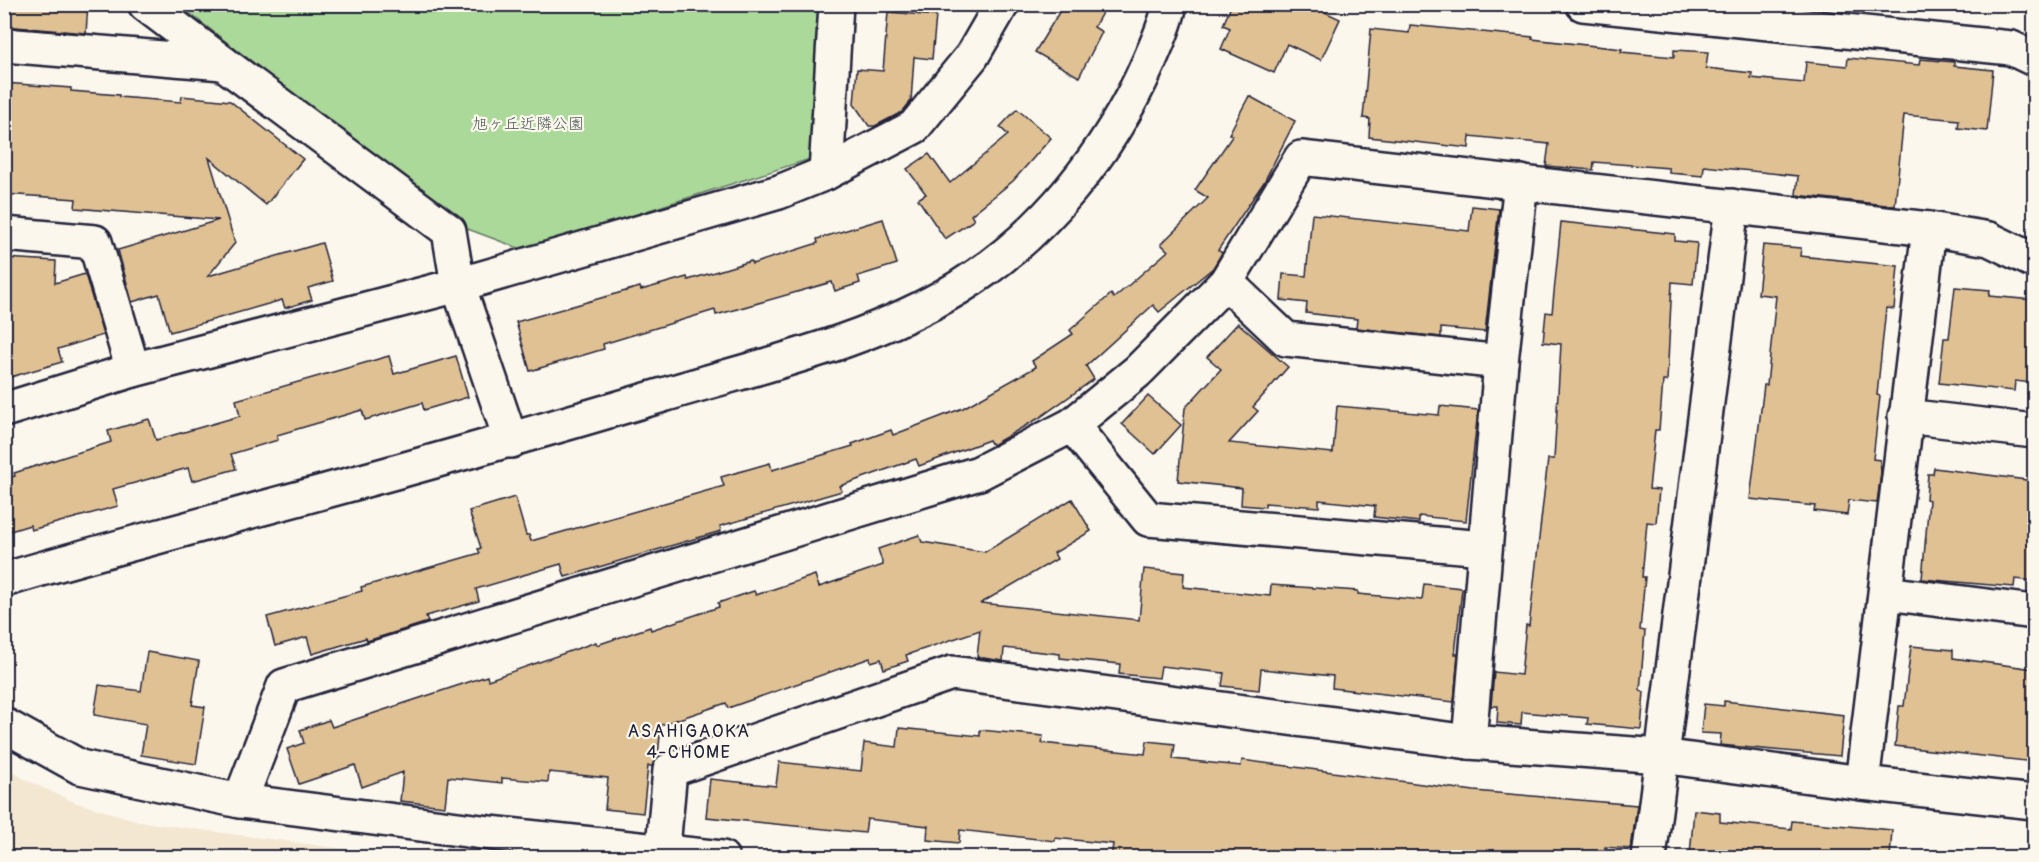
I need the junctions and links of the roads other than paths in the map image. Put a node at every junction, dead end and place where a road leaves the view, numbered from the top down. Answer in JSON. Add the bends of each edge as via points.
{"nodes":[{"id":1,"x":145,"y":4,"type":"edge"},
{"id":2,"x":836,"y":4,"type":"edge"},
{"id":3,"x":1002,"y":4,"type":"edge"},
{"id":4,"x":1170,"y":4,"type":"edge"},
{"id":5,"x":1582,"y":4,"type":"edge"},
{"id":6,"x":4,"y":45,"type":"edge"},
{"id":7,"x":2034,"y":59,"type":"edge"},
{"id":8,"x":223,"y":63,"type":"junction"},
{"id":9,"x":826,"y":173,"type":"junction"},
{"id":10,"x":1521,"y":183,"type":"junction"},
{"id":11,"x":1732,"y":206,"type":"junction"},
{"id":12,"x":1929,"y":229,"type":"junction"},
{"id":13,"x":4,"y":234,"type":"edge"},
{"id":14,"x":2034,"y":261,"type":"edge"},
{"id":15,"x":1226,"y":282,"type":"junction"},
{"id":16,"x":458,"y":285,"type":"junction"},
{"id":17,"x":1501,"y":362,"type":"junction"},
{"id":18,"x":133,"y":370,"type":"junction"},
{"id":19,"x":4,"y":410,"type":"edge"},
{"id":20,"x":1905,"y":416,"type":"junction"},
{"id":21,"x":1072,"y":425,"type":"junction"},
{"id":22,"x":2034,"y":431,"type":"edge"},
{"id":23,"x":511,"y":441,"type":"junction"},
{"id":24,"x":1484,"y":548,"type":"junction"},
{"id":25,"x":4,"y":580,"type":"edge"},
{"id":26,"x":1886,"y":593,"type":"junction"},
{"id":27,"x":2034,"y":612,"type":"edge"},
{"id":28,"x":4,"y":725,"type":"edge"},
{"id":29,"x":1469,"y":742,"type":"junction"},
{"id":30,"x":1661,"y":756,"type":"junction"},
{"id":31,"x":1862,"y":783,"type":"junction"},
{"id":32,"x":240,"y":801,"type":"junction"},
{"id":33,"x":2034,"y":802,"type":"edge"},
{"id":34,"x":480,"y":845,"type":"edge"},
{"id":35,"x":663,"y":854,"type":"edge"},
{"id":36,"x":722,"y":858,"type":"edge"},
{"id":37,"x":1649,"y":858,"type":"edge"}],
"edges":[{"from":1,"to":8,"type":"street"},
{"from":2,"to":9,"type":"street"},
{"from":3,"to":9,"type":"street","via":[[972,56],[914,127]]},
{"from":4,"to":23,"type":"street","via":[[1167,21],[1137,89],[1107,143],[1065,197],[1020,242],[960,287],[905,317],[828,345]]},
{"from":5,"to":7,"type":"street","via":[[2012,48]]},
{"from":6,"to":8,"type":"street"},
{"from":8,"to":16,"type":"street","via":[[449,231]]},
{"from":9,"to":16,"type":"street","via":[[779,192]]},
{"from":10,"to":11,"type":"street"},
{"from":10,"to":15,"type":"street","via":[[1301,158]]},
{"from":10,"to":17,"type":"street"},
{"from":11,"to":12,"type":"street"},
{"from":11,"to":30,"type":"street"},
{"from":12,"to":14,"type":"street","via":[[1989,239]]},
{"from":12,"to":20,"type":"street"},
{"from":13,"to":18,"type":"street","via":[[95,242]]},
{"from":15,"to":17,"type":"street","via":[[1286,339]]},
{"from":15,"to":21,"type":"street","via":[[1138,371]]},
{"from":16,"to":18,"type":"street"},
{"from":16,"to":23,"type":"street"},
{"from":17,"to":24,"type":"street"},
{"from":18,"to":19,"type":"street"},
{"from":20,"to":22,"type":"street"},
{"from":20,"to":26,"type":"street"},
{"from":21,"to":24,"type":"street","via":[[1148,519]]},
{"from":21,"to":32,"type":"street","via":[[979,473],[284,686]]},
{"from":23,"to":25,"type":"street"},
{"from":24,"to":29,"type":"street"},
{"from":26,"to":27,"type":"street"},
{"from":26,"to":31,"type":"street"},
{"from":28,"to":32,"type":"street","via":[[80,767]]},
{"from":29,"to":30,"type":"street"},
{"from":29,"to":35,"type":"street","via":[[952,673],[670,770]]},
{"from":30,"to":31,"type":"street"},
{"from":30,"to":37,"type":"street"},
{"from":31,"to":33,"type":"street"},
{"from":32,"to":34,"type":"street"},
{"from":34,"to":35,"type":"street"},
{"from":35,"to":36,"type":"street"}]}
